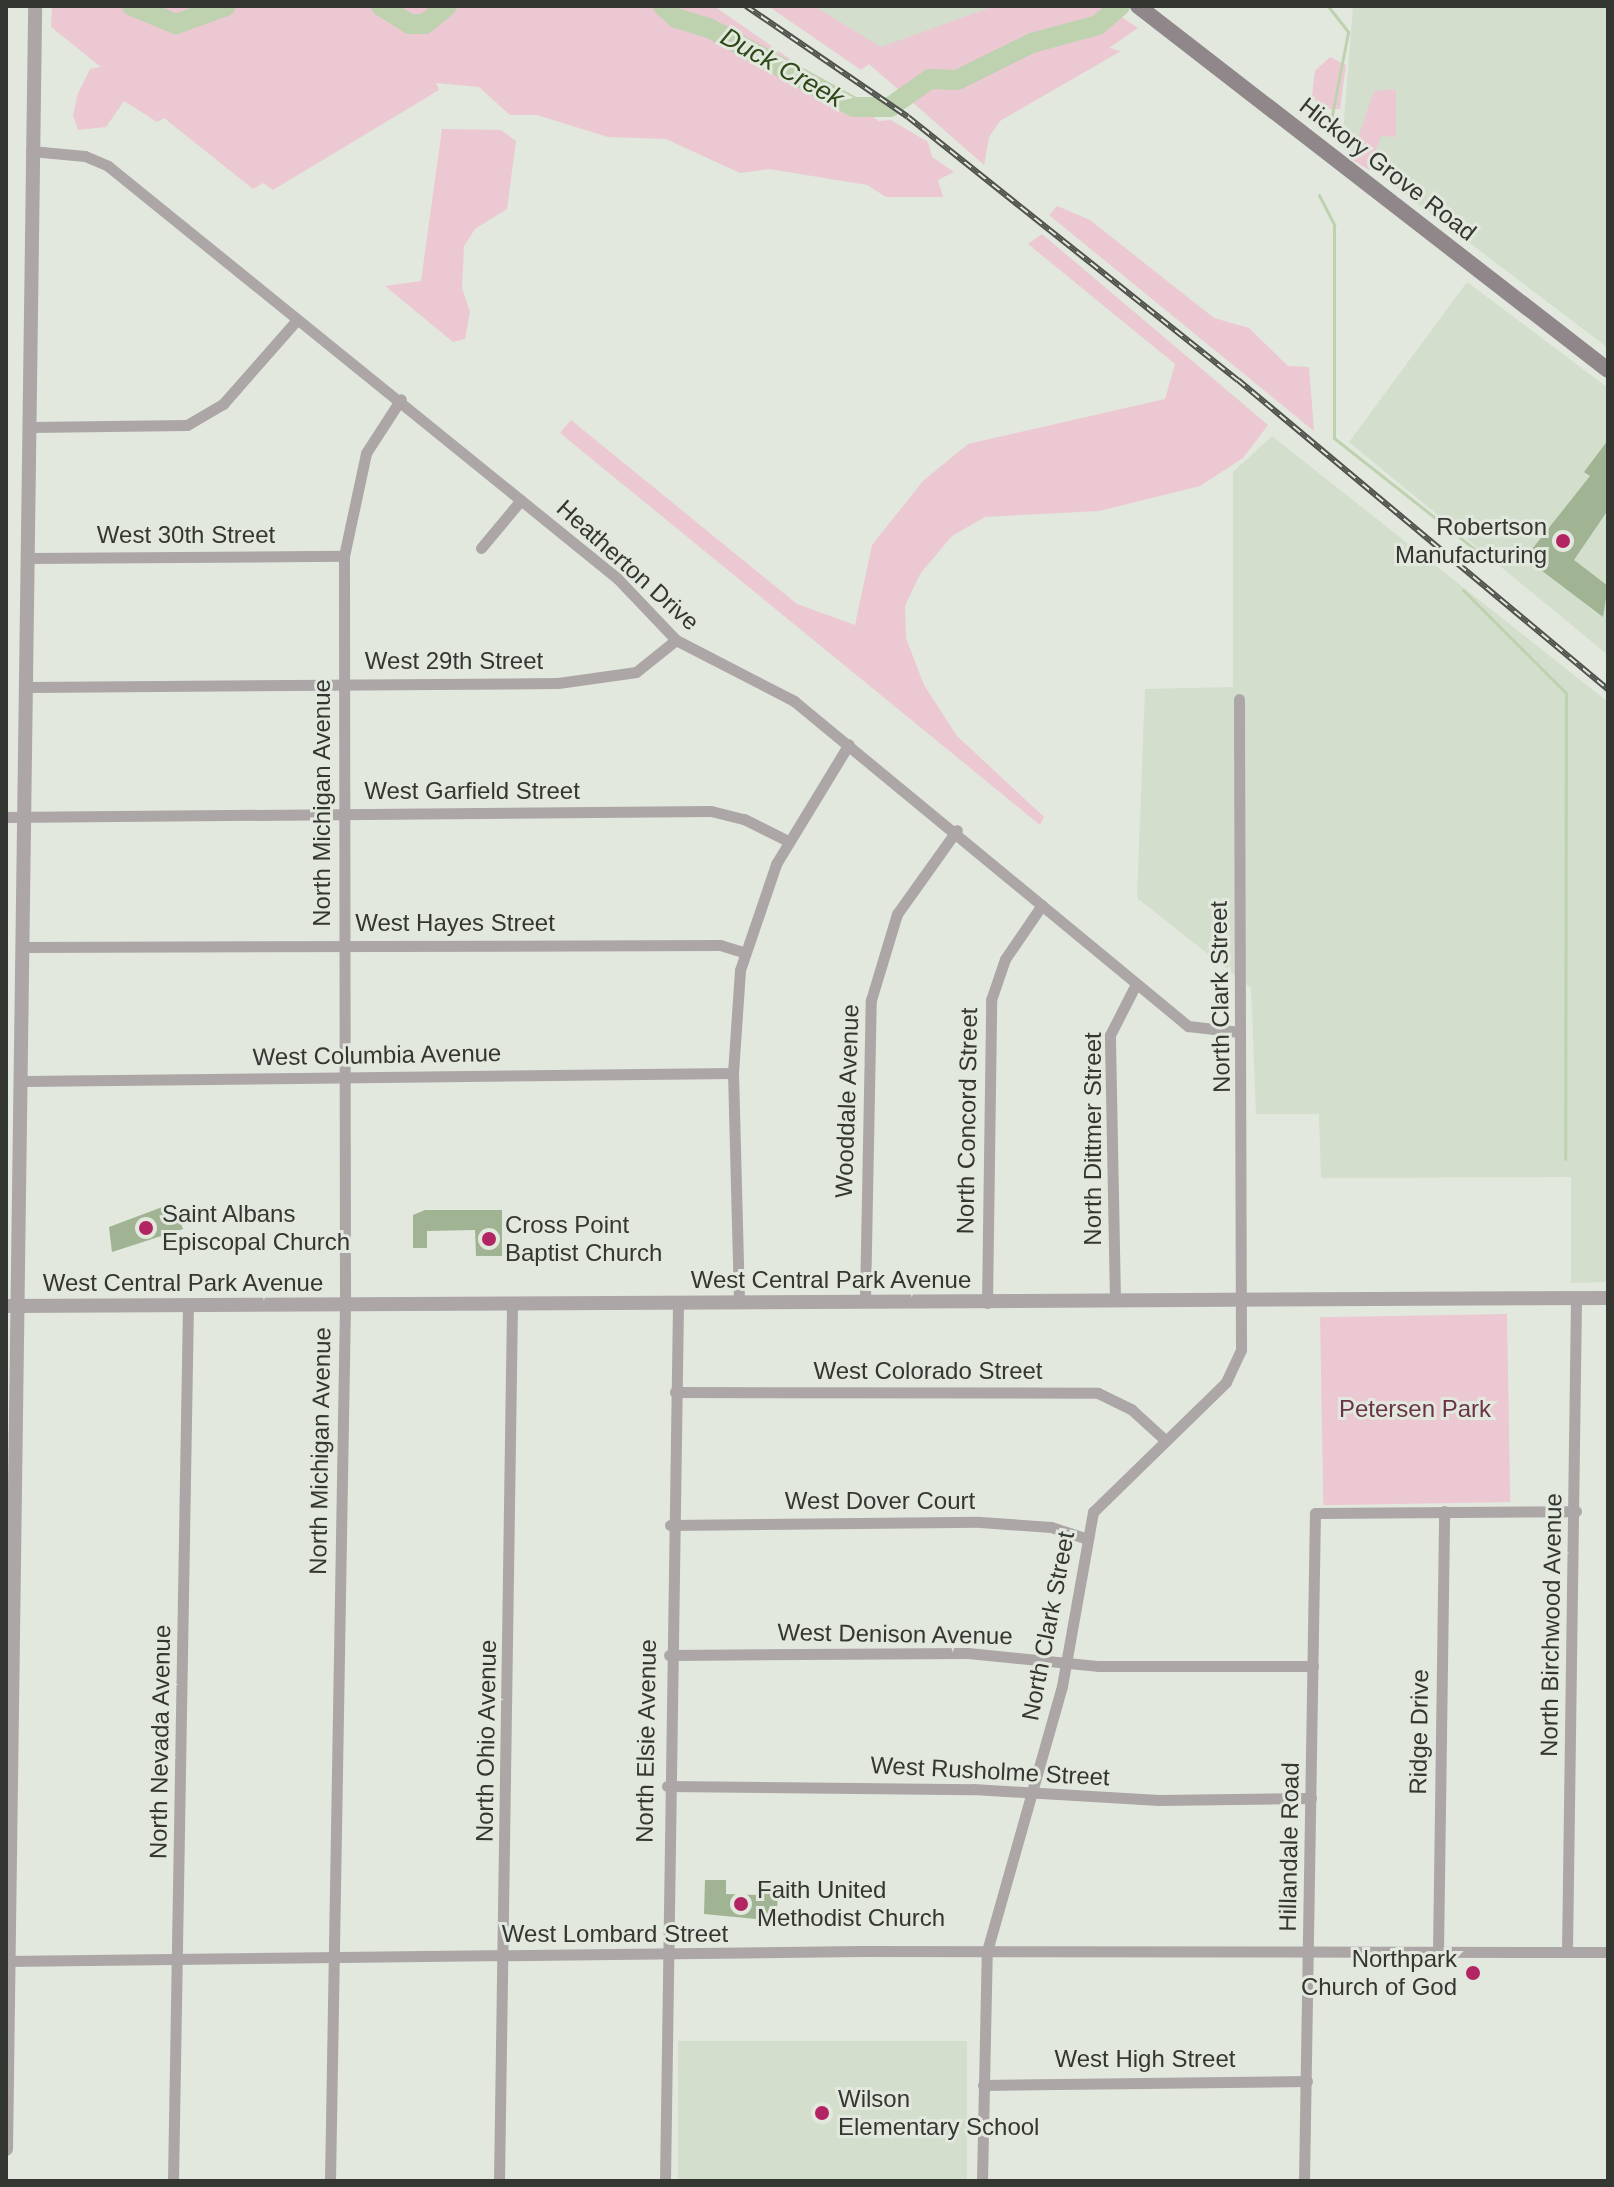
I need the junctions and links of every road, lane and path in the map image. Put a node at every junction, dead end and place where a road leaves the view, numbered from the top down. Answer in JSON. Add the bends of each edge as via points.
{"nodes":[{"id":1,"x":35,"y":6,"type":"edge"},
{"id":2,"x":1138,"y":6,"type":"edge"},
{"id":3,"x":31,"y":151,"type":"junction"},
{"id":4,"x":296,"y":321,"type":"junction"},
{"id":5,"x":1608,"y":370,"type":"edge"},
{"id":6,"x":401,"y":399,"type":"junction"},
{"id":7,"x":31,"y":427,"type":"junction"},
{"id":8,"x":521,"y":500,"type":"junction"},
{"id":9,"x":481,"y":548,"type":"dead end"},
{"id":10,"x":344,"y":556,"type":"junction"},
{"id":11,"x":28,"y":558,"type":"junction"},
{"id":12,"x":676,"y":640,"type":"junction"},
{"id":13,"x":344,"y":683,"type":"junction"},
{"id":14,"x":27,"y":687,"type":"junction"},
{"id":15,"x":1239,"y":699,"type":"dead end"},
{"id":16,"x":849,"y":744,"type":"junction"},
{"id":17,"x":344,"y":813,"type":"junction"},
{"id":18,"x":25,"y":816,"type":"junction"},
{"id":19,"x":6,"y":817,"type":"edge"},
{"id":20,"x":957,"y":830,"type":"junction"},
{"id":21,"x":788,"y":841,"type":"junction"},
{"id":22,"x":1042,"y":905,"type":"junction"},
{"id":23,"x":344,"y":944,"type":"junction"},
{"id":24,"x":22,"y":947,"type":"junction"},
{"id":25,"x":743,"y":952,"type":"junction"},
{"id":26,"x":1136,"y":984,"type":"junction"},
{"id":27,"x":1240,"y":1032,"type":"junction"},
{"id":28,"x":733,"y":1073,"type":"junction"},
{"id":29,"x":344,"y":1077,"type":"junction"},
{"id":30,"x":22,"y":1081,"type":"junction"},
{"id":31,"x":1576,"y":1298,"type":"junction"},
{"id":32,"x":1608,"y":1298,"type":"edge"},
{"id":33,"x":1244,"y":1299,"type":"junction"},
{"id":34,"x":865,"y":1300,"type":"junction"},
{"id":35,"x":1115,"y":1300,"type":"junction"},
{"id":36,"x":678,"y":1301,"type":"junction"},
{"id":37,"x":739,"y":1301,"type":"junction"},
{"id":38,"x":512,"y":1302,"type":"junction"},
{"id":39,"x":987,"y":1303,"type":"junction"},
{"id":40,"x":188,"y":1305,"type":"junction"},
{"id":41,"x":345,"y":1305,"type":"junction"},
{"id":42,"x":10,"y":1306,"type":"edge"},
{"id":43,"x":675,"y":1392,"type":"junction"},
{"id":44,"x":1165,"y":1440,"type":"junction"},
{"id":45,"x":1444,"y":1511,"type":"junction"},
{"id":46,"x":1576,"y":1511,"type":"junction"},
{"id":47,"x":670,"y":1525,"type":"junction"},
{"id":48,"x":1087,"y":1539,"type":"junction"},
{"id":49,"x":669,"y":1655,"type":"junction"},
{"id":50,"x":1067,"y":1664,"type":"junction"},
{"id":51,"x":1313,"y":1666,"type":"junction"},
{"id":52,"x":667,"y":1786,"type":"junction"},
{"id":53,"x":1033,"y":1793,"type":"junction"},
{"id":54,"x":1311,"y":1798,"type":"junction"},
{"id":55,"x":987,"y":1951,"type":"junction"},
{"id":56,"x":1310,"y":1952,"type":"junction"},
{"id":57,"x":1438,"y":1952,"type":"junction"},
{"id":58,"x":1567,"y":1952,"type":"junction"},
{"id":59,"x":1608,"y":1952,"type":"edge"},
{"id":60,"x":504,"y":1957,"type":"junction"},
{"id":61,"x":666,"y":1957,"type":"junction"},
{"id":62,"x":334,"y":1959,"type":"junction"},
{"id":63,"x":178,"y":1960,"type":"junction"},
{"id":64,"x":8,"y":1961,"type":"edge"},
{"id":65,"x":1307,"y":2081,"type":"junction"},
{"id":66,"x":983,"y":2085,"type":"junction"},
{"id":67,"x":6,"y":2149,"type":"edge"},
{"id":68,"x":173,"y":2181,"type":"edge"},
{"id":69,"x":330,"y":2181,"type":"edge"},
{"id":70,"x":499,"y":2181,"type":"edge"},
{"id":71,"x":665,"y":2181,"type":"edge"},
{"id":72,"x":982,"y":2181,"type":"edge"},
{"id":73,"x":1304,"y":2181,"type":"edge"}],
"edges":[{"from":1,"to":3,"type":"street"},
{"from":2,"to":5,"type":"main road","name":"Hickory Grove Road"},
{"from":3,"to":4,"type":"street","name":"Heatherton Drive","via":[[85,156],[108,166]]},
{"from":3,"to":7,"type":"street"},
{"from":4,"to":6,"type":"street","name":"Heatherton Drive"},
{"from":4,"to":7,"type":"street","via":[[223,404],[187,425]]},
{"from":6,"to":8,"type":"street","name":"Heatherton Drive"},
{"from":6,"to":10,"type":"street","name":"North Michigan Avenue","via":[[366,453]]},
{"from":7,"to":11,"type":"street"},
{"from":8,"to":9,"type":"street"},
{"from":8,"to":12,"type":"street","name":"Heatherton Drive","via":[[617,578]]},
{"from":10,"to":11,"type":"street","name":"West 30th Street"},
{"from":10,"to":13,"type":"street","name":"North Michigan Avenue"},
{"from":11,"to":14,"type":"street"},
{"from":12,"to":13,"type":"street","name":"West 29th Street","via":[[636,672],[606,678]]},
{"from":12,"to":16,"type":"street","name":"Heatherton Drive","via":[[794,701]]},
{"from":13,"to":14,"type":"street","name":"West 29th Street"},
{"from":13,"to":17,"type":"street","name":"North Michigan Avenue"},
{"from":14,"to":18,"type":"street"},
{"from":15,"to":27,"type":"street","name":"North Clark Street"},
{"from":16,"to":20,"type":"street","name":"Heatherton Drive"},
{"from":16,"to":21,"type":"street"},
{"from":17,"to":18,"type":"street","name":"West Garfield Street"},
{"from":17,"to":21,"type":"street","name":"West Garfield Street","via":[[711,811],[744,819]]},
{"from":17,"to":23,"type":"street","name":"North Michigan Avenue"},
{"from":18,"to":19,"type":"street","name":"West Garfield Street"},
{"from":18,"to":24,"type":"street"},
{"from":20,"to":22,"type":"street","name":"Heatherton Drive"},
{"from":20,"to":34,"type":"street","name":"Wooddale Avenue","via":[[897,914],[871,1000]]},
{"from":21,"to":25,"type":"street"},
{"from":22,"to":26,"type":"street","name":"Heatherton Drive"},
{"from":22,"to":39,"type":"street","name":"North Concord Street","via":[[1005,959],[991,1000]]},
{"from":23,"to":24,"type":"street","name":"West Hayes Street"},
{"from":23,"to":25,"type":"street","name":"West Hayes Street","via":[[720,945]]},
{"from":23,"to":29,"type":"street","name":"North Michigan Avenue"},
{"from":24,"to":30,"type":"street"},
{"from":25,"to":28,"type":"street"},
{"from":26,"to":27,"type":"street","name":"Heatherton Drive","via":[[1188,1026]]},
{"from":26,"to":35,"type":"street","name":"North Dittmer Street","via":[[1110,1035]]},
{"from":27,"to":33,"type":"street","name":"North Clark Street"},
{"from":28,"to":29,"type":"street","name":"West Columbia Avenue"},
{"from":28,"to":37,"type":"street"},
{"from":29,"to":30,"type":"street","name":"West Columbia Avenue"},
{"from":29,"to":41,"type":"street","name":"North Michigan Avenue"},
{"from":30,"to":42,"type":"street"},
{"from":31,"to":32,"type":"street","name":"West Central Park Avenue"},
{"from":31,"to":33,"type":"street","name":"West Central Park Avenue"},
{"from":31,"to":46,"type":"street","name":"North Birchwood Avenue"},
{"from":33,"to":35,"type":"street","name":"West Central Park Avenue"},
{"from":33,"to":44,"type":"street","name":"North Clark Street","via":[[1241,1350],[1226,1382]]},
{"from":34,"to":37,"type":"street","name":"West Central Park Avenue"},
{"from":34,"to":39,"type":"street","name":"West Central Park Avenue"},
{"from":35,"to":39,"type":"street","name":"West Central Park Avenue"},
{"from":36,"to":37,"type":"street","name":"West Central Park Avenue"},
{"from":36,"to":38,"type":"street","name":"West Central Park Avenue"},
{"from":36,"to":43,"type":"street","name":"North Elsie Avenue"},
{"from":38,"to":41,"type":"street","name":"West Central Park Avenue"},
{"from":38,"to":60,"type":"street","name":"North Ohio Avenue"},
{"from":40,"to":41,"type":"street","name":"West Central Park Avenue"},
{"from":40,"to":42,"type":"street","name":"West Central Park Avenue"},
{"from":40,"to":63,"type":"street","name":"North Nevada Avenue"},
{"from":41,"to":62,"type":"street","name":"North Michigan Avenue"},
{"from":42,"to":64,"type":"street"},
{"from":43,"to":44,"type":"street","name":"West Colorado Street","via":[[1098,1393],[1131,1409]]},
{"from":43,"to":47,"type":"street","name":"North Elsie Avenue"},
{"from":44,"to":48,"type":"street","name":"North Clark Street","via":[[1104,1497]]},
{"from":45,"to":46,"type":"street"},
{"from":45,"to":51,"type":"street","name":"Hillandale Road","via":[[1315,1513]]},
{"from":45,"to":57,"type":"street","name":"Ridge Drive"},
{"from":46,"to":58,"type":"street","name":"North Birchwood Avenue"},
{"from":47,"to":48,"type":"street","name":"West Dover Court","via":[[980,1522],[1051,1527]]},
{"from":47,"to":49,"type":"street","name":"North Elsie Avenue"},
{"from":48,"to":50,"type":"street","name":"North Clark Street"},
{"from":49,"to":50,"type":"street","name":"West Denison Avenue","via":[[968,1653]]},
{"from":49,"to":52,"type":"street","name":"North Elsie Avenue"},
{"from":50,"to":51,"type":"street","name":"West Denison Avenue"},
{"from":50,"to":53,"type":"street","name":"North Clark Street"},
{"from":51,"to":54,"type":"street","name":"Hillandale Road"},
{"from":52,"to":53,"type":"street","name":"West Rusholme Street"},
{"from":52,"to":61,"type":"street","name":"North Elsie Avenue"},
{"from":53,"to":54,"type":"street","name":"West Rusholme Street"},
{"from":53,"to":55,"type":"street","name":"North Clark Street"},
{"from":54,"to":56,"type":"street","name":"Hillandale Road"},
{"from":55,"to":56,"type":"street","name":"West Lombard Street"},
{"from":55,"to":61,"type":"street","name":"West Lombard Street"},
{"from":55,"to":66,"type":"street","name":"North Clark Street"},
{"from":56,"to":57,"type":"street","name":"West Lombard Street"},
{"from":56,"to":65,"type":"street","name":"Hillandale Road"},
{"from":57,"to":58,"type":"street","name":"West Lombard Street"},
{"from":58,"to":59,"type":"street","name":"West Lombard Street"},
{"from":60,"to":61,"type":"street","name":"West Lombard Street"},
{"from":60,"to":62,"type":"street","name":"West Lombard Street"},
{"from":60,"to":70,"type":"street","name":"North Ohio Avenue"},
{"from":61,"to":71,"type":"street","name":"North Elsie Avenue"},
{"from":62,"to":63,"type":"street","name":"West Lombard Street"},
{"from":62,"to":69,"type":"street","name":"North Michigan Avenue"},
{"from":63,"to":64,"type":"street","name":"West Lombard Street"},
{"from":63,"to":68,"type":"street","name":"North Nevada Avenue"},
{"from":64,"to":67,"type":"street"},
{"from":65,"to":66,"type":"street","name":"West High Street"},
{"from":65,"to":73,"type":"street","name":"Hillandale Road"},
{"from":66,"to":72,"type":"street","name":"North Clark Street"}]}
